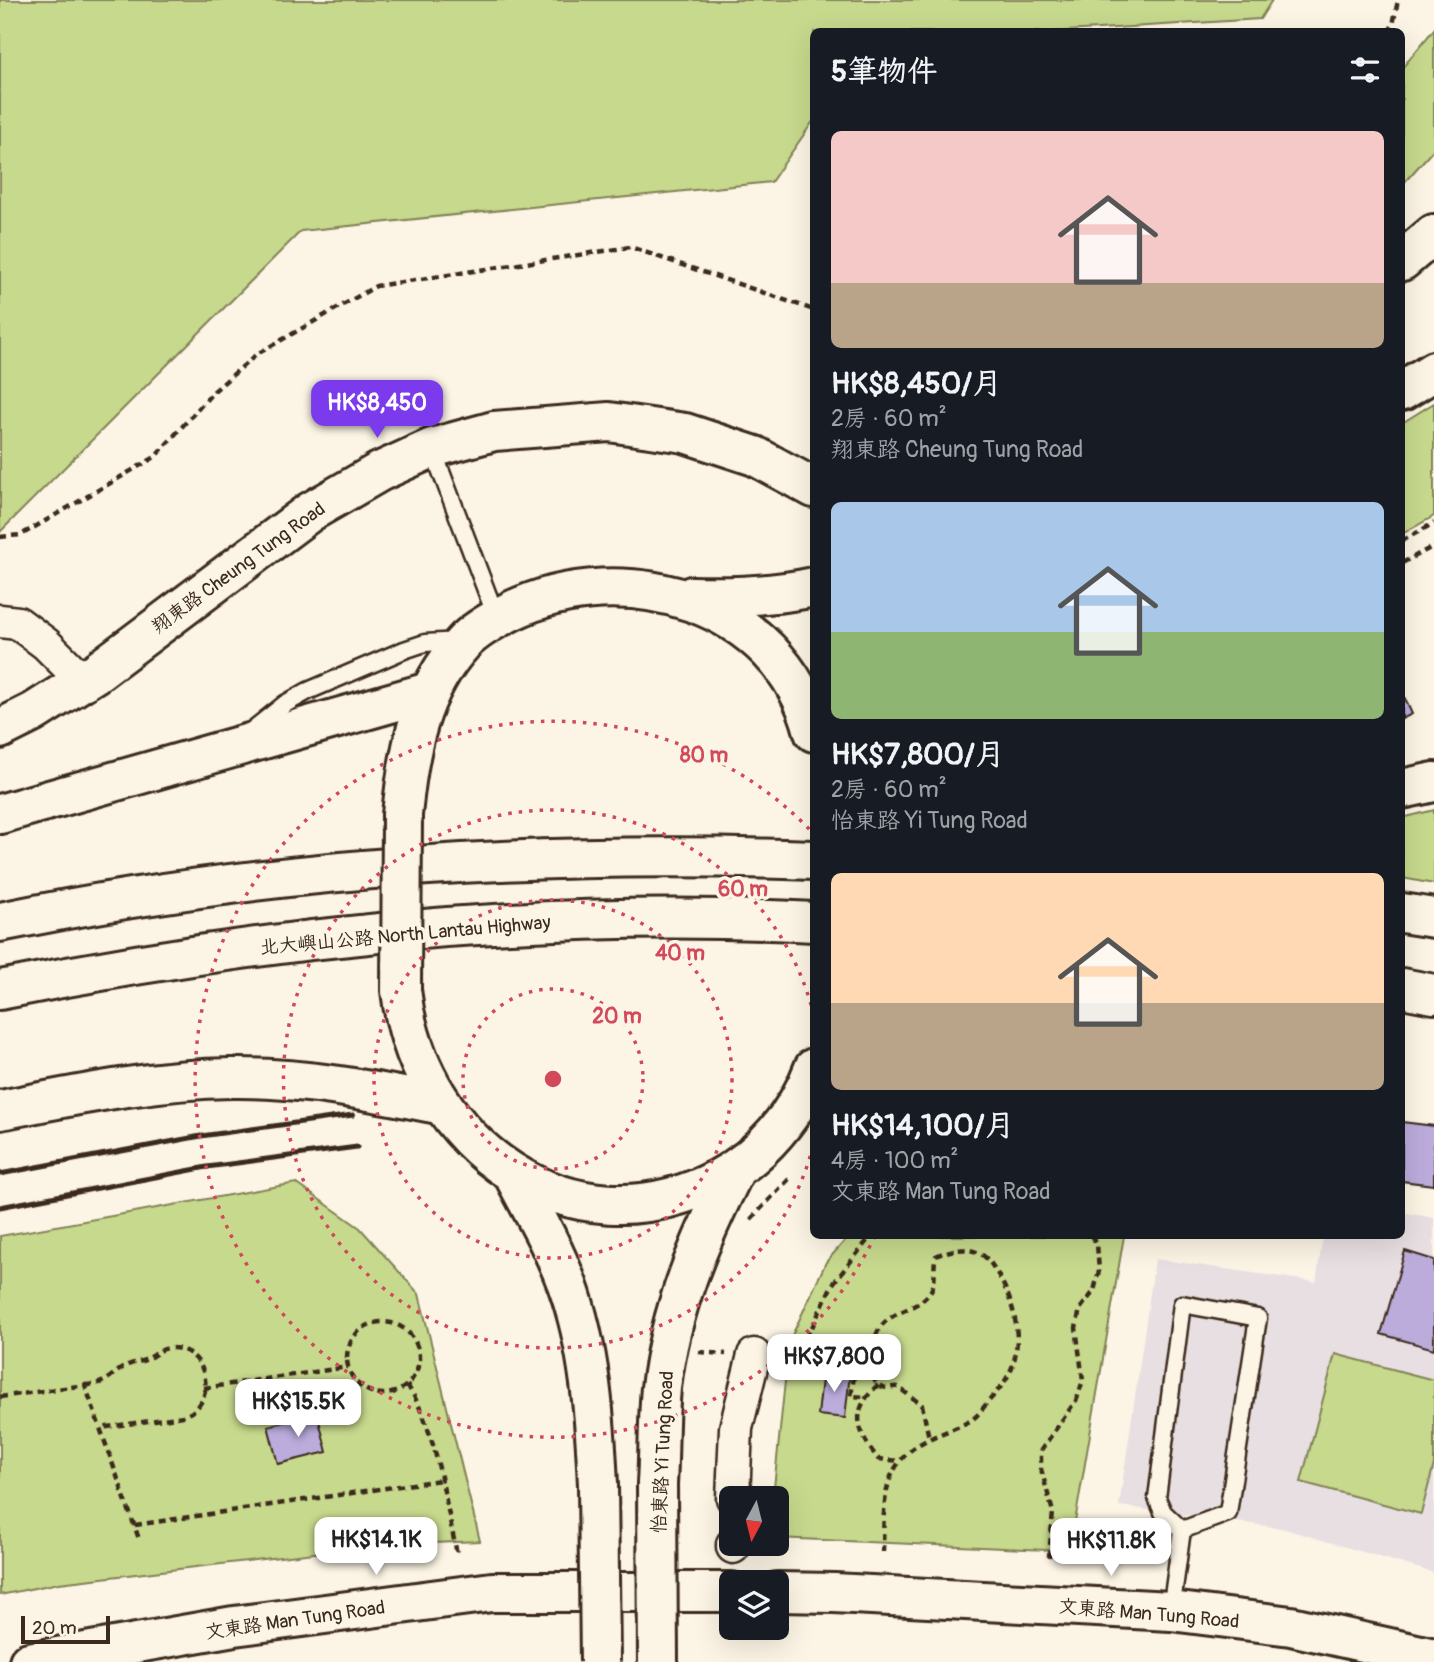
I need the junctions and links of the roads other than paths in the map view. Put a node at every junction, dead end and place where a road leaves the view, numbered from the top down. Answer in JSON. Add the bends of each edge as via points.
{"nodes":[{"id":1,"x":1434,"y":234,"type":"edge"},
{"id":2,"x":1405,"y":258,"type":"edge"},
{"id":3,"x":1434,"y":371,"type":"edge"},
{"id":4,"x":1405,"y":389,"type":"edge"},
{"id":5,"x":432,"y":448,"type":"junction"},
{"id":6,"x":810,"y":486,"type":"edge"},
{"id":7,"x":810,"y":588,"type":"edge"},
{"id":8,"x":679,"y":596,"type":"junction"},
{"id":9,"x":497,"y":619,"type":"junction"},
{"id":10,"x":0,"y":621,"type":"edge"},
{"id":11,"x":465,"y":640,"type":"junction"},
{"id":12,"x":83,"y":681,"type":"junction"},
{"id":13,"x":429,"y":692,"type":"junction"},
{"id":14,"x":810,"y":722,"type":"edge"},
{"id":15,"x":0,"y":729,"type":"edge"},
{"id":16,"x":235,"y":746,"type":"junction"},
{"id":17,"x":1434,"y":782,"type":"edge"},
{"id":18,"x":1405,"y":788,"type":"edge"},
{"id":19,"x":0,"y":814,"type":"edge"},
{"id":20,"x":810,"y":860,"type":"edge"},
{"id":21,"x":1405,"y":913,"type":"edge"},
{"id":22,"x":1434,"y":918,"type":"edge"},
{"id":23,"x":0,"y":922,"type":"edge"},
{"id":24,"x":810,"y":922,"type":"edge"},
{"id":25,"x":1405,"y":989,"type":"edge"},
{"id":26,"x":0,"y":990,"type":"edge"},
{"id":27,"x":1434,"y":994,"type":"edge"},
{"id":28,"x":810,"y":1079,"type":"edge"},
{"id":29,"x":443,"y":1105,"type":"junction"},
{"id":30,"x":0,"y":1110,"type":"edge"},
{"id":31,"x":735,"y":1170,"type":"junction"},
{"id":32,"x":513,"y":1174,"type":"junction"},
{"id":33,"x":754,"y":1355,"type":"road end"},
{"id":34,"x":734,"y":1486,"type":"edge"},
{"id":35,"x":1182,"y":1530,"type":"junction"},
{"id":36,"x":719,"y":1592,"type":"edge"},
{"id":37,"x":789,"y":1592,"type":"edge"},
{"id":38,"x":1171,"y":1611,"type":"junction"},
{"id":39,"x":1434,"y":1657,"type":"edge"},
{"id":40,"x":29,"y":1662,"type":"edge"},
{"id":41,"x":600,"y":1662,"type":"edge"},
{"id":42,"x":658,"y":1662,"type":"edge"}],
"edges":[{"from":1,"to":2,"type":"main road"},
{"from":3,"to":4,"type":"main road"},
{"from":5,"to":6,"type":"main road","name":"翔東路 Cheung Tung Road","via":[[494,431],[609,422],[685,433],[755,456]]},
{"from":5,"to":9,"type":"lane"},
{"from":5,"to":12,"type":"main road","name":"翔東路 Cheung Tung Road","via":[[310,512]]},
{"from":7,"to":8,"type":"main road","via":[[750,596]]},
{"from":8,"to":9,"type":"main road","via":[[642,588],[569,591],[532,601]]},
{"from":8,"to":14,"type":"main road","via":[[733,622],[758,641],[798,691]]},
{"from":9,"to":11,"type":"main road"},
{"from":10,"to":12,"type":"street","via":[[18,623]]},
{"from":11,"to":13,"type":"main road"},
{"from":11,"to":16,"type":"lane","via":[[425,643],[308,691],[266,718]]},
{"from":12,"to":15,"type":"main road","name":"翔東路 Cheung Tung Road"},
{"from":13,"to":16,"type":"main road"},
{"from":13,"to":29,"type":"main road","bridge":true,"via":[[409,758],[402,815],[401,990],[413,1047]]},
{"from":16,"to":19,"type":"main road"},
{"from":17,"to":18,"type":"main road"},
{"from":20,"to":23,"type":"main road","via":[[668,857],[455,864],[251,882]]},
{"from":21,"to":22,"type":"main road"},
{"from":24,"to":26,"type":"main road","name":"北大嶼山公路 North Lantau Highway","via":[[557,921],[382,933],[159,960]]},
{"from":25,"to":27,"type":"main road"},
{"from":28,"to":31,"type":"main road","via":[[786,1119]]},
{"from":29,"to":30,"type":"main road","via":[[312,1083],[234,1078],[110,1088]]},
{"from":29,"to":32,"type":"main road","via":[[485,1152]]},
{"from":31,"to":32,"type":"main road","via":[[678,1197],[628,1205],[581,1201],[546,1191]]},
{"from":31,"to":42,"type":"main road","name":"怡東路 Yi Tung Road","bridge":true,"via":[[703,1234],[678,1307],[661,1387]]},
{"from":32,"to":41,"type":"main road","bridge":true,"via":[[557,1260],[573,1305],[589,1378],[598,1485]]},
{"from":33,"to":34,"type":"street","via":[[736,1428]]},
{"from":35,"to":35,"type":"lane","via":[[1163,1512],[1157,1498],[1182,1304],[1258,1318],[1228,1513]]},
{"from":35,"to":38,"type":"lane"},
{"from":36,"to":40,"type":"main road","name":"文東路 Man Tung Road","via":[[492,1592],[234,1626]]},
{"from":37,"to":38,"type":"main road","name":"文東路 Man Tung Road"},
{"from":38,"to":39,"type":"main road","name":"文東路 Man Tung Road","via":[[1291,1626]]}]}
